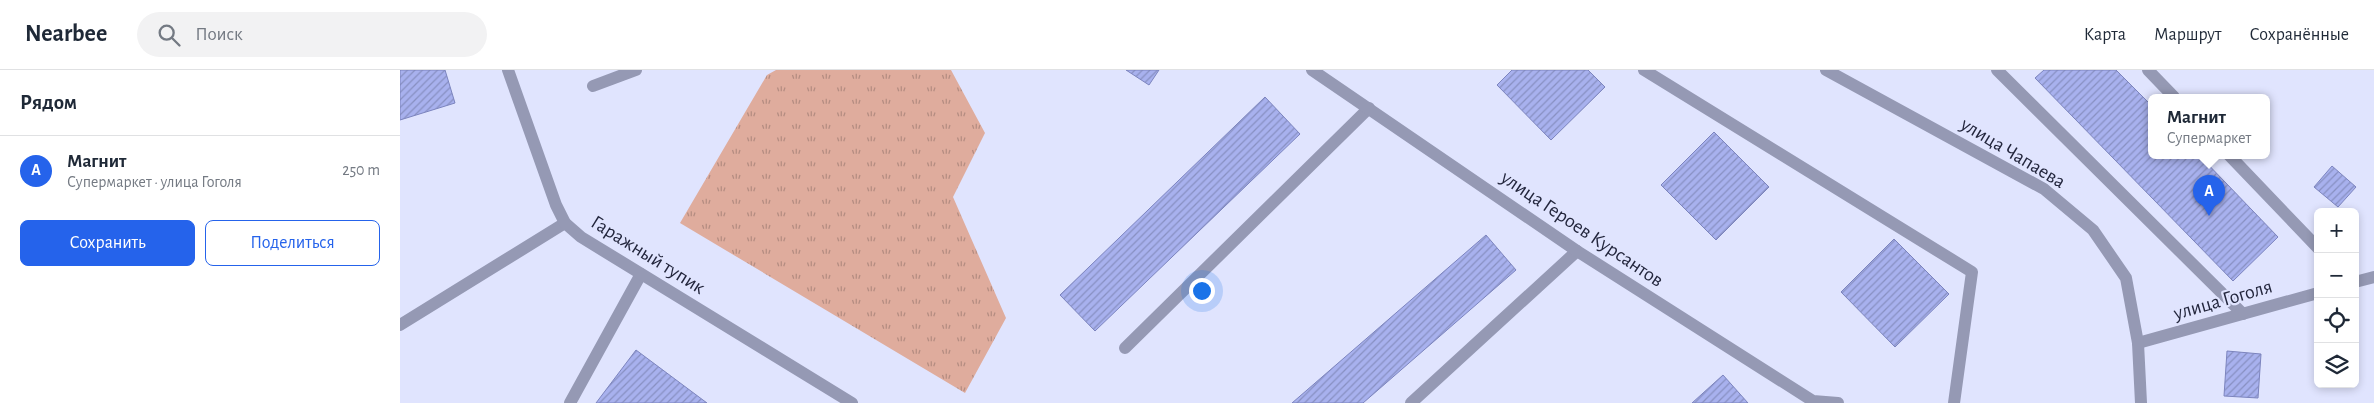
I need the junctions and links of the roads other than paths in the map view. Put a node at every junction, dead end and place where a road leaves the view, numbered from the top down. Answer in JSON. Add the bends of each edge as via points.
{"nodes":[{"id":1,"x":508,"y":70,"type":"edge"},
{"id":2,"x":636,"y":70,"type":"edge"},
{"id":3,"x":1312,"y":70,"type":"edge"},
{"id":4,"x":1644,"y":70,"type":"edge"},
{"id":5,"x":1826,"y":70,"type":"edge"},
{"id":6,"x":1997,"y":70,"type":"edge"},
{"id":7,"x":2148,"y":70,"type":"edge"},
{"id":8,"x":594,"y":86,"type":"dead end"},
{"id":9,"x":2171,"y":94,"type":"edge"},
{"id":10,"x":1369,"y":108,"type":"junction"},
{"id":11,"x":2233,"y":159,"type":"edge"},
{"id":12,"x":565,"y":223,"type":"junction"},
{"id":13,"x":2314,"y":244,"type":"edge"},
{"id":14,"x":1577,"y":252,"type":"junction"},
{"id":15,"x":641,"y":274,"type":"junction"},
{"id":16,"x":2374,"y":277,"type":"edge"},
{"id":17,"x":2359,"y":281,"type":"edge"},
{"id":18,"x":2314,"y":294,"type":"edge"},
{"id":19,"x":2243,"y":314,"type":"junction"},
{"id":20,"x":400,"y":325,"type":"edge"},
{"id":21,"x":2138,"y":344,"type":"junction"},
{"id":22,"x":1126,"y":348,"type":"dead end"},
{"id":23,"x":1812,"y":402,"type":"edge"},
{"id":24,"x":570,"y":403,"type":"edge"},
{"id":25,"x":852,"y":403,"type":"edge"},
{"id":26,"x":1411,"y":403,"type":"edge"},
{"id":27,"x":1838,"y":403,"type":"edge"},
{"id":28,"x":1954,"y":403,"type":"edge"},
{"id":29,"x":2141,"y":403,"type":"edge"}],
"edges":[{"from":1,"to":12,"type":"street","name":"Гаражный тупик"},
{"from":2,"to":8,"type":"street"},
{"from":3,"to":10,"type":"street","name":"улица Героев Курсантов"},
{"from":4,"to":28,"type":"street","via":[[1972,272]]},
{"from":5,"to":21,"type":"street","name":"улица Чапаева","via":[[2044,189],[2093,230],[2126,278]]},
{"from":6,"to":19,"type":"street"},
{"from":7,"to":9,"type":"street"},
{"from":10,"to":14,"type":"street","name":"улица Героев Курсантов"},
{"from":10,"to":22,"type":"street"},
{"from":11,"to":13,"type":"street"},
{"from":12,"to":15,"type":"street","name":"Гаражный тупик","via":[[581,237]]},
{"from":12,"to":20,"type":"street"},
{"from":14,"to":23,"type":"street","name":"улица Героев Курсантов"},
{"from":14,"to":26,"type":"street"},
{"from":15,"to":24,"type":"street"},
{"from":15,"to":25,"type":"street","name":"Гаражный тупик"},
{"from":16,"to":17,"type":"street"},
{"from":18,"to":19,"type":"street","name":"улица Гоголя"},
{"from":19,"to":21,"type":"street","name":"улица Гоголя"},
{"from":21,"to":29,"type":"street","name":"улица Чапаева"},
{"from":23,"to":27,"type":"street","name":"улица Героев Курсантов"}]}
